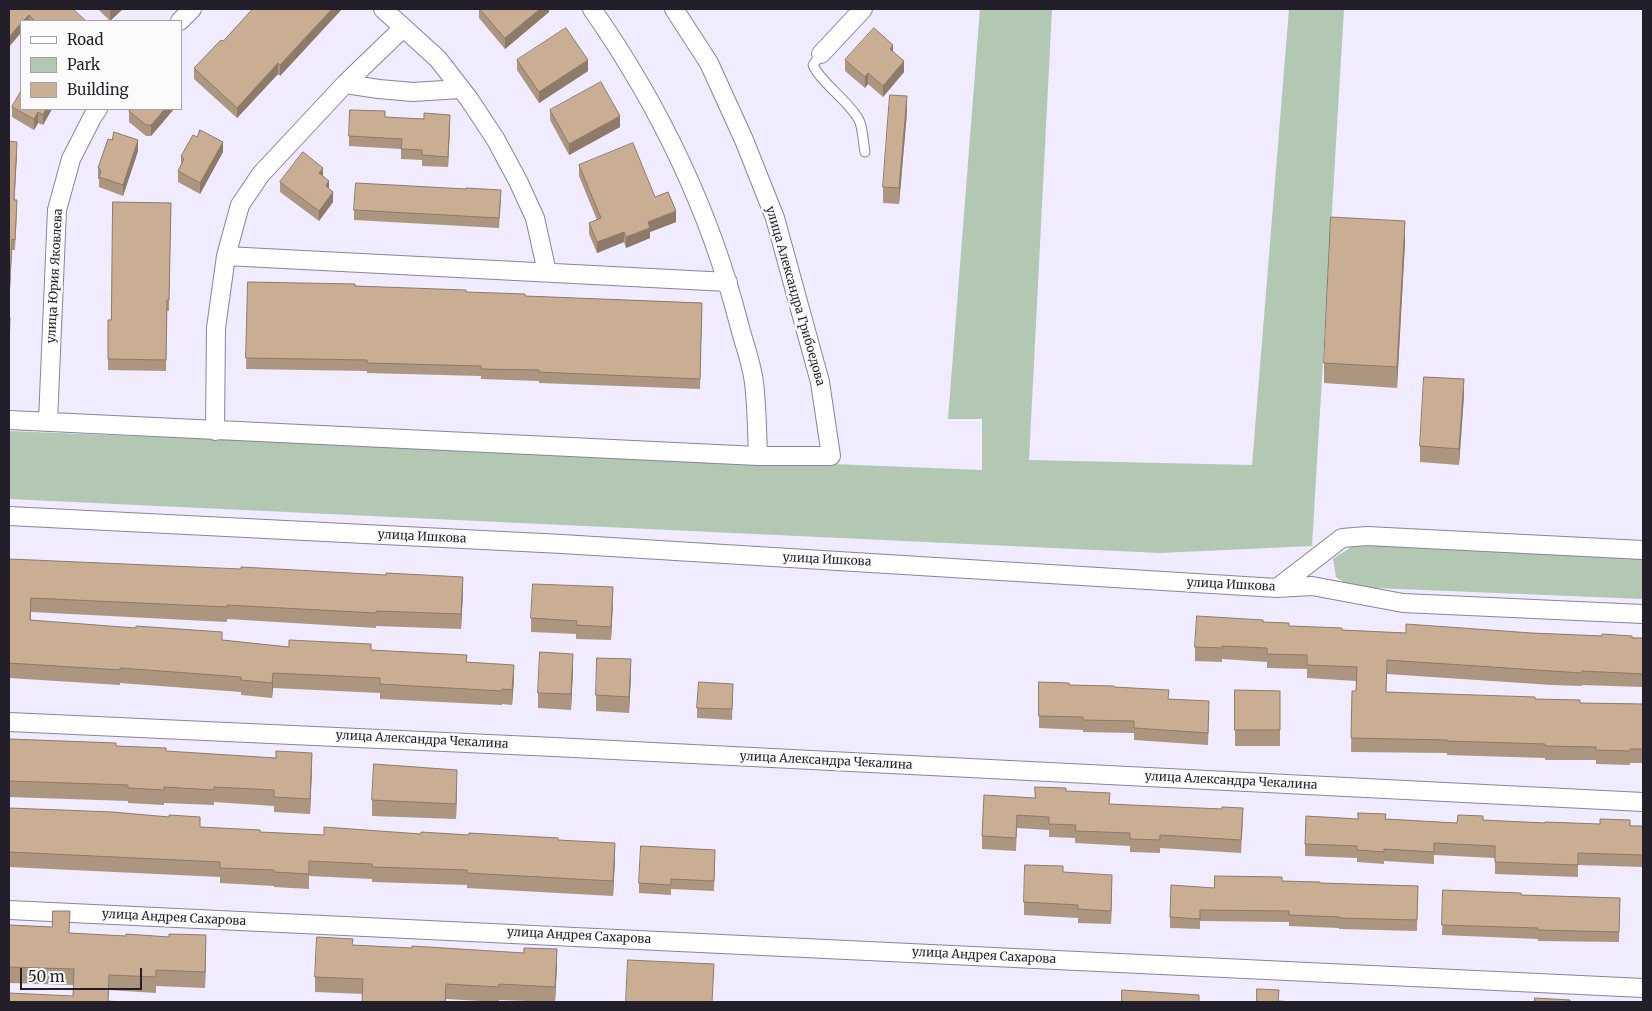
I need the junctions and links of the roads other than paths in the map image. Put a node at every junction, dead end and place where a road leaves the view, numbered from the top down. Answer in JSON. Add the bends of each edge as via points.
{"nodes":[{"id":1,"x":192,"y":9,"type":"edge"},
{"id":2,"x":383,"y":9,"type":"edge"},
{"id":3,"x":592,"y":9,"type":"edge"},
{"id":4,"x":674,"y":9,"type":"edge"},
{"id":5,"x":863,"y":9,"type":"edge"},
{"id":6,"x":181,"y":20,"type":"edge"},
{"id":7,"x":403,"y":28,"type":"junction"},
{"id":8,"x":821,"y":54,"type":"joint"},
{"id":9,"x":345,"y":84,"type":"junction"},
{"id":10,"x":460,"y":89,"type":"junction"},
{"id":11,"x":97,"y":110,"type":"edge"},
{"id":12,"x":865,"y":152,"type":"dead end"},
{"id":13,"x":226,"y":256,"type":"junction"},
{"id":14,"x":547,"y":272,"type":"junction"},
{"id":15,"x":728,"y":282,"type":"junction"},
{"id":16,"x":9,"y":420,"type":"edge"},
{"id":17,"x":48,"y":422,"type":"junction"},
{"id":18,"x":215,"y":430,"type":"junction"},
{"id":19,"x":758,"y":456,"type":"junction"},
{"id":20,"x":9,"y":516,"type":"edge"},
{"id":21,"x":1643,"y":550,"type":"edge"},
{"id":22,"x":1278,"y":588,"type":"junction"},
{"id":23,"x":1643,"y":614,"type":"edge"},
{"id":24,"x":9,"y":722,"type":"edge"},
{"id":25,"x":1643,"y":802,"type":"edge"},
{"id":26,"x":9,"y":910,"type":"edge"},
{"id":27,"x":1643,"y":988,"type":"edge"}],
"edges":[{"from":1,"to":6,"type":"street"},
{"from":2,"to":7,"type":"street"},
{"from":3,"to":15,"type":"street","via":[[645,91],[673,144]]},
{"from":4,"to":19,"type":"street","name":"улица Александра Грибоедова","via":[[709,63],[775,218],[820,382],[831,456]]},
{"from":5,"to":8,"type":"street"},
{"from":7,"to":9,"type":"street"},
{"from":7,"to":10,"type":"street","via":[[438,59]]},
{"from":8,"to":12,"type":"lane","via":[[813,65],[860,121]]},
{"from":9,"to":10,"type":"street","via":[[412,92]]},
{"from":9,"to":13,"type":"street","via":[[262,174],[240,205]]},
{"from":10,"to":14,"type":"street","via":[[496,140],[518,181],[534,218]]},
{"from":11,"to":17,"type":"street","name":"улица Юрия Яковлева","via":[[71,159],[57,210]]},
{"from":13,"to":14,"type":"street"},
{"from":13,"to":18,"type":"street","via":[[216,328]]},
{"from":14,"to":15,"type":"street"},
{"from":15,"to":19,"type":"street","via":[[754,383]]},
{"from":16,"to":17,"type":"street"},
{"from":17,"to":18,"type":"street"},
{"from":18,"to":19,"type":"street"},
{"from":20,"to":22,"type":"street","name":"улица Ишкова","via":[[562,544]]},
{"from":21,"to":22,"type":"street","via":[[1366,536],[1342,538]]},
{"from":22,"to":23,"type":"street","name":"улица Ишкова","via":[[1312,586],[1402,603]]},
{"from":24,"to":25,"type":"street","name":"улица Александра Чекалина","via":[[554,746]]},
{"from":26,"to":27,"type":"street","name":"улица Андрея Сахарова"}]}
